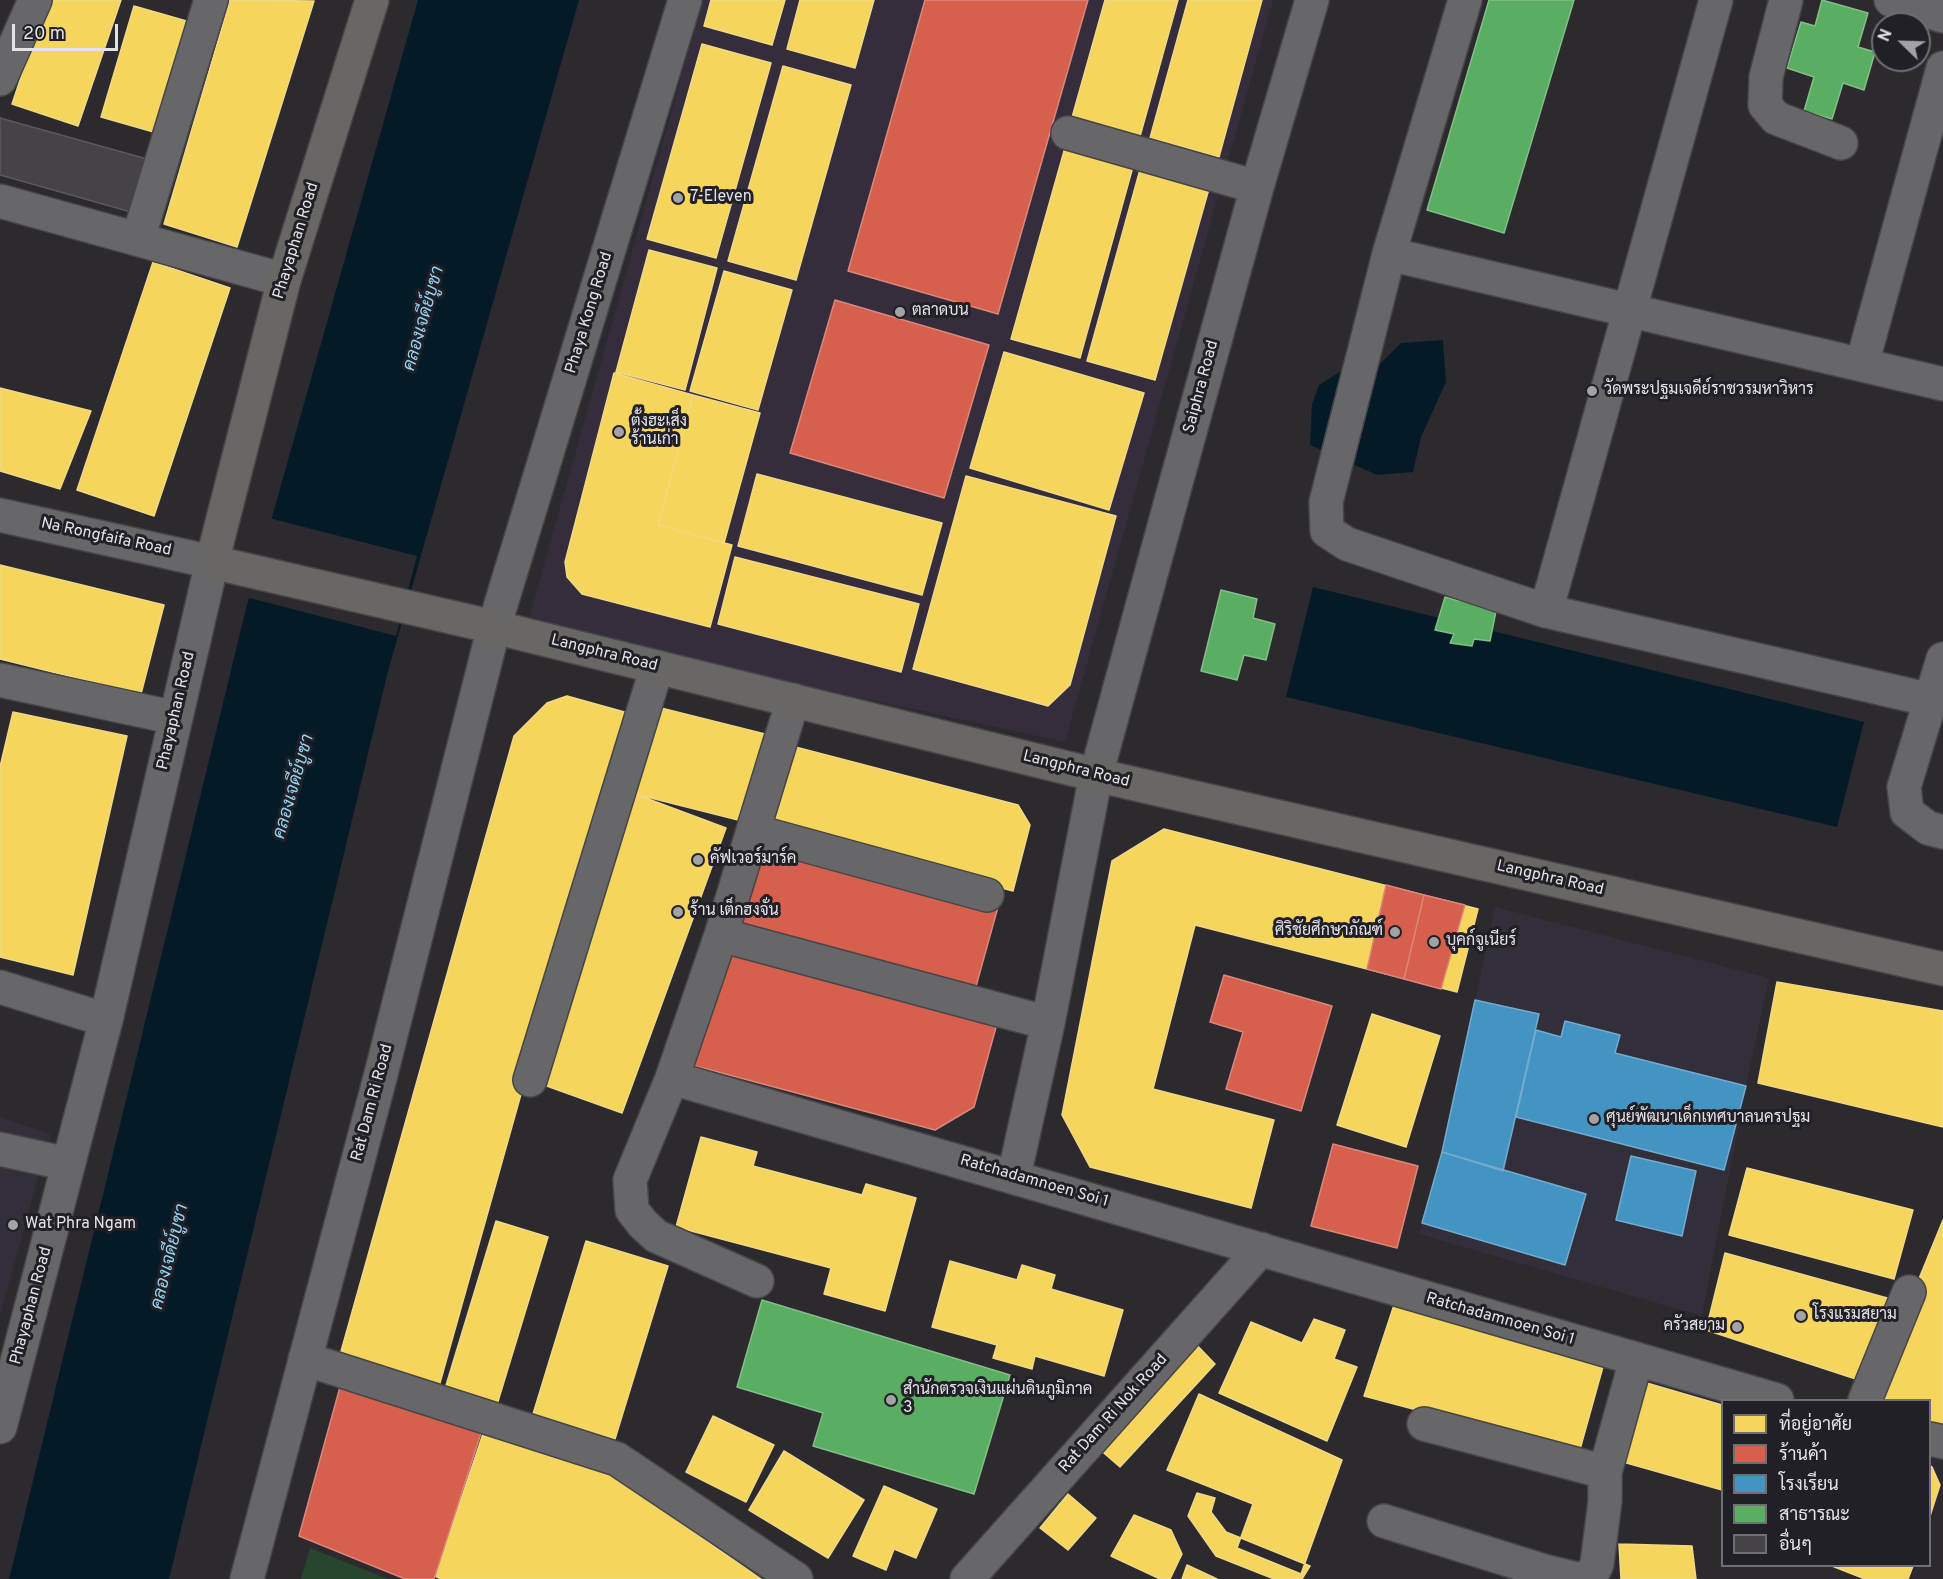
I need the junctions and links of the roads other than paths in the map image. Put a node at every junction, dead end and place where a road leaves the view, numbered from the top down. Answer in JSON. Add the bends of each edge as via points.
{"nodes":[{"id":1,"x":34,"y":0,"type":"edge"},
{"id":2,"x":211,"y":0,"type":"edge"},
{"id":3,"x":685,"y":0,"type":"edge"},
{"id":4,"x":1312,"y":0,"type":"edge"},
{"id":5,"x":1464,"y":0,"type":"edge"},
{"id":6,"x":1716,"y":0,"type":"edge"},
{"id":7,"x":1786,"y":0,"type":"edge"},
{"id":8,"x":1891,"y":0,"type":"edge"},
{"id":9,"x":364,"y":2,"type":"edge"},
{"id":10,"x":1943,"y":16,"type":"edge"},
{"id":11,"x":1943,"y":68,"type":"edge"},
{"id":12,"x":0,"y":79,"type":"edge"},
{"id":13,"x":1068,"y":133,"type":"dead end"},
{"id":14,"x":1841,"y":143,"type":"dead end"},
{"id":15,"x":1257,"y":187,"type":"junction"},
{"id":16,"x":0,"y":201,"type":"edge"},
{"id":17,"x":138,"y":239,"type":"junction"},
{"id":18,"x":1389,"y":254,"type":"junction"},
{"id":19,"x":284,"y":280,"type":"junction"},
{"id":20,"x":1630,"y":311,"type":"junction"},
{"id":21,"x":1862,"y":364,"type":"junction"},
{"id":22,"x":1943,"y":384,"type":"edge"},
{"id":23,"x":0,"y":515,"type":"edge"},
{"id":24,"x":227,"y":566,"type":"junction"},
{"id":25,"x":1546,"y":611,"type":"junction"},
{"id":26,"x":494,"y":627,"type":"junction"},
{"id":27,"x":1943,"y":659,"type":"edge"},
{"id":28,"x":657,"y":667,"type":"junction"},
{"id":29,"x":0,"y":680,"type":"edge"},
{"id":30,"x":793,"y":700,"type":"junction"},
{"id":31,"x":1931,"y":700,"type":"junction"},
{"id":32,"x":176,"y":718,"type":"junction"},
{"id":33,"x":1096,"y":775,"type":"junction"},
{"id":34,"x":753,"y":831,"type":"junction"},
{"id":35,"x":1943,"y":832,"type":"edge"},
{"id":36,"x":987,"y":895,"type":"dead end"},
{"id":37,"x":721,"y":935,"type":"junction"},
{"id":38,"x":1943,"y":969,"type":"edge"},
{"id":39,"x":0,"y":987,"type":"edge"},
{"id":40,"x":106,"y":1020,"type":"junction"},
{"id":41,"x":1048,"y":1023,"type":"junction"},
{"id":42,"x":672,"y":1078,"type":"junction"},
{"id":43,"x":530,"y":1080,"type":"dead end"},
{"id":44,"x":0,"y":1149,"type":"edge"},
{"id":45,"x":68,"y":1164,"type":"junction"},
{"id":46,"x":1014,"y":1176,"type":"junction"},
{"id":47,"x":1261,"y":1249,"type":"junction"},
{"id":48,"x":757,"y":1281,"type":"dead end"},
{"id":49,"x":1909,"y":1292,"type":"dead end"},
{"id":50,"x":305,"y":1359,"type":"junction"},
{"id":51,"x":1636,"y":1360,"type":"junction"},
{"id":52,"x":1770,"y":1399,"type":"edge"},
{"id":53,"x":1865,"y":1399,"type":"edge"},
{"id":54,"x":1424,"y":1424,"type":"dead end"},
{"id":55,"x":0,"y":1427,"type":"edge"},
{"id":56,"x":1605,"y":1472,"type":"junction"},
{"id":57,"x":1384,"y":1521,"type":"dead end"},
{"id":58,"x":247,"y":1579,"type":"edge"},
{"id":59,"x":796,"y":1579,"type":"edge"},
{"id":60,"x":967,"y":1579,"type":"edge"},
{"id":61,"x":1578,"y":1579,"type":"edge"},
{"id":62,"x":1586,"y":1579,"type":"edge"}],
"edges":[{"from":1,"to":12,"type":"street"},
{"from":2,"to":17,"type":"street"},
{"from":3,"to":26,"type":"street","name":"Phaya Kong Road"},
{"from":4,"to":15,"type":"street","name":"Saiphra Road"},
{"from":5,"to":18,"type":"street"},
{"from":6,"to":20,"type":"street"},
{"from":7,"to":14,"type":"street","via":[[1766,77],[1765,105],[1776,118]]},
{"from":8,"to":10,"type":"street"},
{"from":9,"to":19,"type":"main road","name":"Phayaphan Road"},
{"from":11,"to":21,"type":"street"},
{"from":13,"to":15,"type":"street"},
{"from":15,"to":33,"type":"street","name":"Saiphra Road"},
{"from":16,"to":17,"type":"street"},
{"from":17,"to":19,"type":"street"},
{"from":18,"to":20,"type":"street"},
{"from":18,"to":25,"type":"street","via":[[1326,502],[1327,531],[1347,544]]},
{"from":19,"to":24,"type":"main road","name":"Phayaphan Road"},
{"from":20,"to":21,"type":"street"},
{"from":20,"to":25,"type":"street"},
{"from":21,"to":22,"type":"street"},
{"from":23,"to":24,"type":"street","name":"Na Rongfaifa Road"},
{"from":24,"to":26,"type":"main road","name":"Langphra Road"},
{"from":24,"to":32,"type":"street","name":"Phayaphan Road"},
{"from":25,"to":31,"type":"street"},
{"from":26,"to":28,"type":"main road","name":"Langphra Road"},
{"from":26,"to":50,"type":"street","name":"Rat Dam Ri Road"},
{"from":27,"to":31,"type":"street"},
{"from":28,"to":30,"type":"main road","name":"Langphra Road"},
{"from":28,"to":43,"type":"street"},
{"from":29,"to":32,"type":"street"},
{"from":30,"to":33,"type":"main road","name":"Langphra Road"},
{"from":30,"to":34,"type":"street"},
{"from":31,"to":35,"type":"street","via":[[1904,787],[1907,812],[1928,828]]},
{"from":32,"to":40,"type":"street","name":"Phayaphan Road"},
{"from":33,"to":38,"type":"main road","name":"Langphra Road"},
{"from":33,"to":41,"type":"street","name":"Saiphra Road"},
{"from":34,"to":36,"type":"street"},
{"from":34,"to":37,"type":"street"},
{"from":37,"to":41,"type":"street"},
{"from":37,"to":42,"type":"street"},
{"from":39,"to":40,"type":"street"},
{"from":40,"to":45,"type":"street","name":"Phayaphan Road"},
{"from":41,"to":46,"type":"street","name":"Saiphra Road"},
{"from":42,"to":46,"type":"street","name":"Ratchadamnoen Soi 1"},
{"from":42,"to":48,"type":"street","via":[[630,1180],[632,1210],[656,1236]]},
{"from":44,"to":45,"type":"street"},
{"from":45,"to":55,"type":"street","name":"Phayaphan Road"},
{"from":46,"to":47,"type":"street","name":"Ratchadamnoen Soi 1"},
{"from":47,"to":51,"type":"street","name":"Ratchadamnoen Soi 1"},
{"from":47,"to":60,"type":"street","name":"Rat Dam Ri Nok Road"},
{"from":49,"to":53,"type":"street"},
{"from":50,"to":58,"type":"street","name":"Rat Dam Ri Road"},
{"from":50,"to":59,"type":"street","via":[[617,1459]]},
{"from":51,"to":52,"type":"street","name":"Ratchadamnoen Soi 1"},
{"from":51,"to":56,"type":"street"},
{"from":54,"to":56,"type":"street"},
{"from":56,"to":62,"type":"street","via":[[1597,1564]]},
{"from":57,"to":61,"type":"street"}]}
